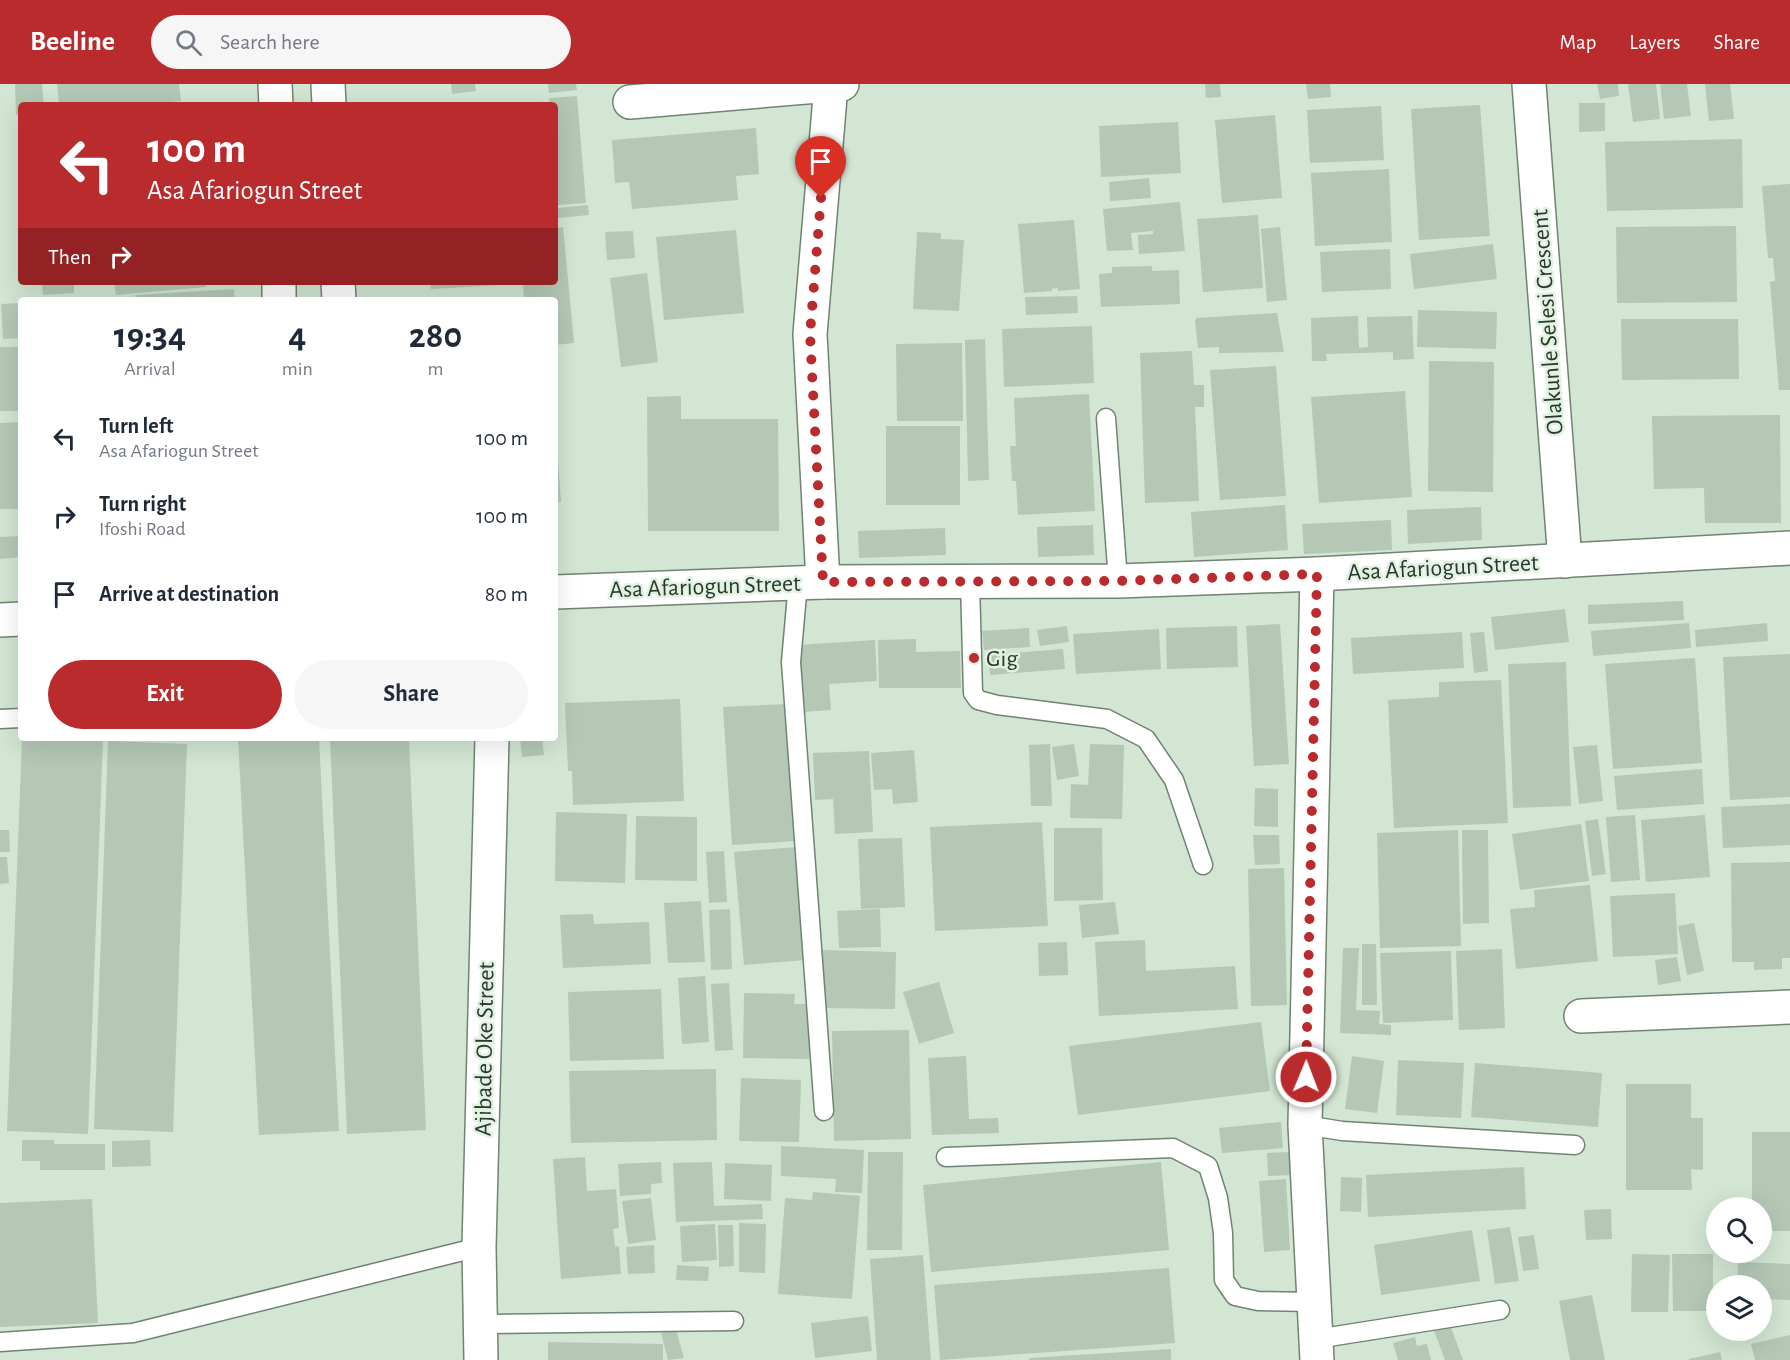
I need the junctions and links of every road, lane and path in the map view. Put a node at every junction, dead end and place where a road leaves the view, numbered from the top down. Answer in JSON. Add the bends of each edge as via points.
{"nodes":[{"id":1,"x":276,"y":84,"type":"edge"},
{"id":2,"x":328,"y":84,"type":"edge"},
{"id":3,"x":1529,"y":84,"type":"edge"},
{"id":4,"x":836,"y":85,"type":"edge"},
{"id":5,"x":276,"y":102,"type":"edge"},
{"id":6,"x":329,"y":102,"type":"edge"},
{"id":7,"x":630,"y":102,"type":"dead end"},
{"id":8,"x":1107,"y":418,"type":"dead end"},
{"id":9,"x":1790,"y":548,"type":"edge"},
{"id":10,"x":1565,"y":561,"type":"junction"},
{"id":11,"x":1317,"y":574,"type":"junction"},
{"id":12,"x":1118,"y":581,"type":"junction"},
{"id":13,"x":970,"y":582,"type":"junction"},
{"id":14,"x":810,"y":583,"type":"junction"},
{"id":15,"x":558,"y":592,"type":"edge"},
{"id":16,"x":18,"y":619,"type":"edge"},
{"id":17,"x":0,"y":620,"type":"edge"},
{"id":18,"x":18,"y":718,"type":"edge"},
{"id":19,"x":0,"y":719,"type":"edge"},
{"id":20,"x":492,"y":741,"type":"edge"},
{"id":21,"x":1203,"y":865,"type":"dead end"},
{"id":22,"x":1790,"y":1007,"type":"edge"},
{"id":23,"x":1581,"y":1016,"type":"dead end"},
{"id":24,"x":824,"y":1111,"type":"dead end"},
{"id":25,"x":1305,"y":1125,"type":"junction"},
{"id":26,"x":1575,"y":1145,"type":"dead end"},
{"id":27,"x":946,"y":1157,"type":"dead end"},
{"id":28,"x":479,"y":1247,"type":"junction"},
{"id":29,"x":1314,"y":1302,"type":"junction"},
{"id":30,"x":1500,"y":1310,"type":"dead end"},
{"id":31,"x":734,"y":1321,"type":"dead end"},
{"id":32,"x":481,"y":1324,"type":"junction"},
{"id":33,"x":0,"y":1342,"type":"edge"},
{"id":34,"x":1316,"y":1350,"type":"edge"},
{"id":35,"x":482,"y":1360,"type":"edge"}],
"edges":[{"from":1,"to":5,"type":"street"},
{"from":2,"to":6,"type":"street"},
{"from":3,"to":10,"type":"street","name":"Olakunle Selesi Crescent"},
{"from":4,"to":7,"type":"street"},
{"from":4,"to":14,"type":"street","via":[[810,334]]},
{"from":8,"to":12,"type":"lane"},
{"from":9,"to":10,"type":"street","name":"Asa Afariogun Street"},
{"from":10,"to":11,"type":"street","name":"Asa Afariogun Street"},
{"from":11,"to":12,"type":"street","name":"Asa Afariogun Street"},
{"from":11,"to":25,"type":"street"},
{"from":12,"to":13,"type":"street","name":"Asa Afariogun Street"},
{"from":13,"to":14,"type":"street","name":"Asa Afariogun Street"},
{"from":13,"to":21,"type":"lane","via":[[972,693],[978,700],[997,705],[1107,719],[1146,739],[1174,780]]},
{"from":14,"to":15,"type":"street","name":"Asa Afariogun Street"},
{"from":14,"to":24,"type":"lane","via":[[791,662]]},
{"from":16,"to":17,"type":"street"},
{"from":18,"to":19,"type":"lane"},
{"from":20,"to":28,"type":"street","name":"Ajibade Oke Street"},
{"from":22,"to":23,"type":"street"},
{"from":25,"to":26,"type":"lane","via":[[1342,1131]]},
{"from":25,"to":29,"type":"street"},
{"from":27,"to":29,"type":"lane","via":[[1173,1148],[1208,1166],[1223,1233],[1224,1280],[1235,1296],[1257,1301]]},
{"from":28,"to":32,"type":"street","name":"Ajibade Oke Street"},
{"from":28,"to":33,"type":"lane","via":[[133,1333]]},
{"from":29,"to":34,"type":"street"},
{"from":30,"to":34,"type":"lane"},
{"from":31,"to":32,"type":"lane"},
{"from":32,"to":35,"type":"street","name":"Ajibade Oke Street"}]}
